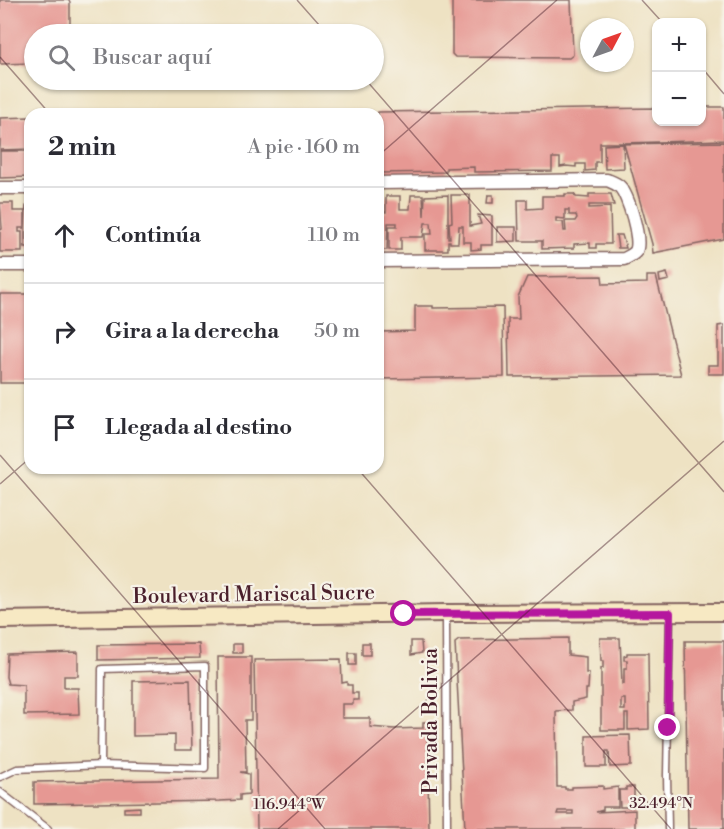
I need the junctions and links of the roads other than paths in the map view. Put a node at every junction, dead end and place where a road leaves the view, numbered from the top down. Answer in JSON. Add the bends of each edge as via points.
{"nodes":[{"id":1,"x":384,"y":183,"type":"edge"},
{"id":2,"x":0,"y":188,"type":"edge"},
{"id":3,"x":24,"y":188,"type":"edge"},
{"id":4,"x":384,"y":261,"type":"edge"},
{"id":5,"x":0,"y":265,"type":"edge"},
{"id":6,"x":24,"y":265,"type":"edge"},
{"id":7,"x":724,"y":612,"type":"edge"},
{"id":8,"x":446,"y":613,"type":"junction"},
{"id":9,"x":670,"y":613,"type":"junction"},
{"id":10,"x":0,"y":620,"type":"edge"},
{"id":11,"x":101,"y":765,"type":"junction"},
{"id":12,"x":0,"y":777,"type":"edge"},
{"id":13,"x":0,"y":792,"type":"edge"},
{"id":14,"x":48,"y":829,"type":"edge"},
{"id":15,"x":447,"y":829,"type":"edge"},
{"id":16,"x":668,"y":829,"type":"edge"}],
"edges":[{"from":1,"to":4,"type":"street","via":[[607,180],[621,187],[627,197],[637,238],[634,253],[624,259]]},
{"from":2,"to":3,"type":"street"},
{"from":5,"to":6,"type":"street"},
{"from":7,"to":9,"type":"street","name":"Boulevard Mariscal Sucre"},
{"from":8,"to":9,"type":"street","name":"Boulevard Mariscal Sucre"},
{"from":8,"to":10,"type":"street","name":"Boulevard Mariscal Sucre"},
{"from":8,"to":15,"type":"lane","name":"Privada Bolivia"},
{"from":9,"to":16,"type":"lane"},
{"from":11,"to":11,"type":"lane","via":[[102,669],[205,666],[205,768]]},
{"from":11,"to":12,"type":"lane","via":[[17,769]]},
{"from":13,"to":14,"type":"lane"}]}
